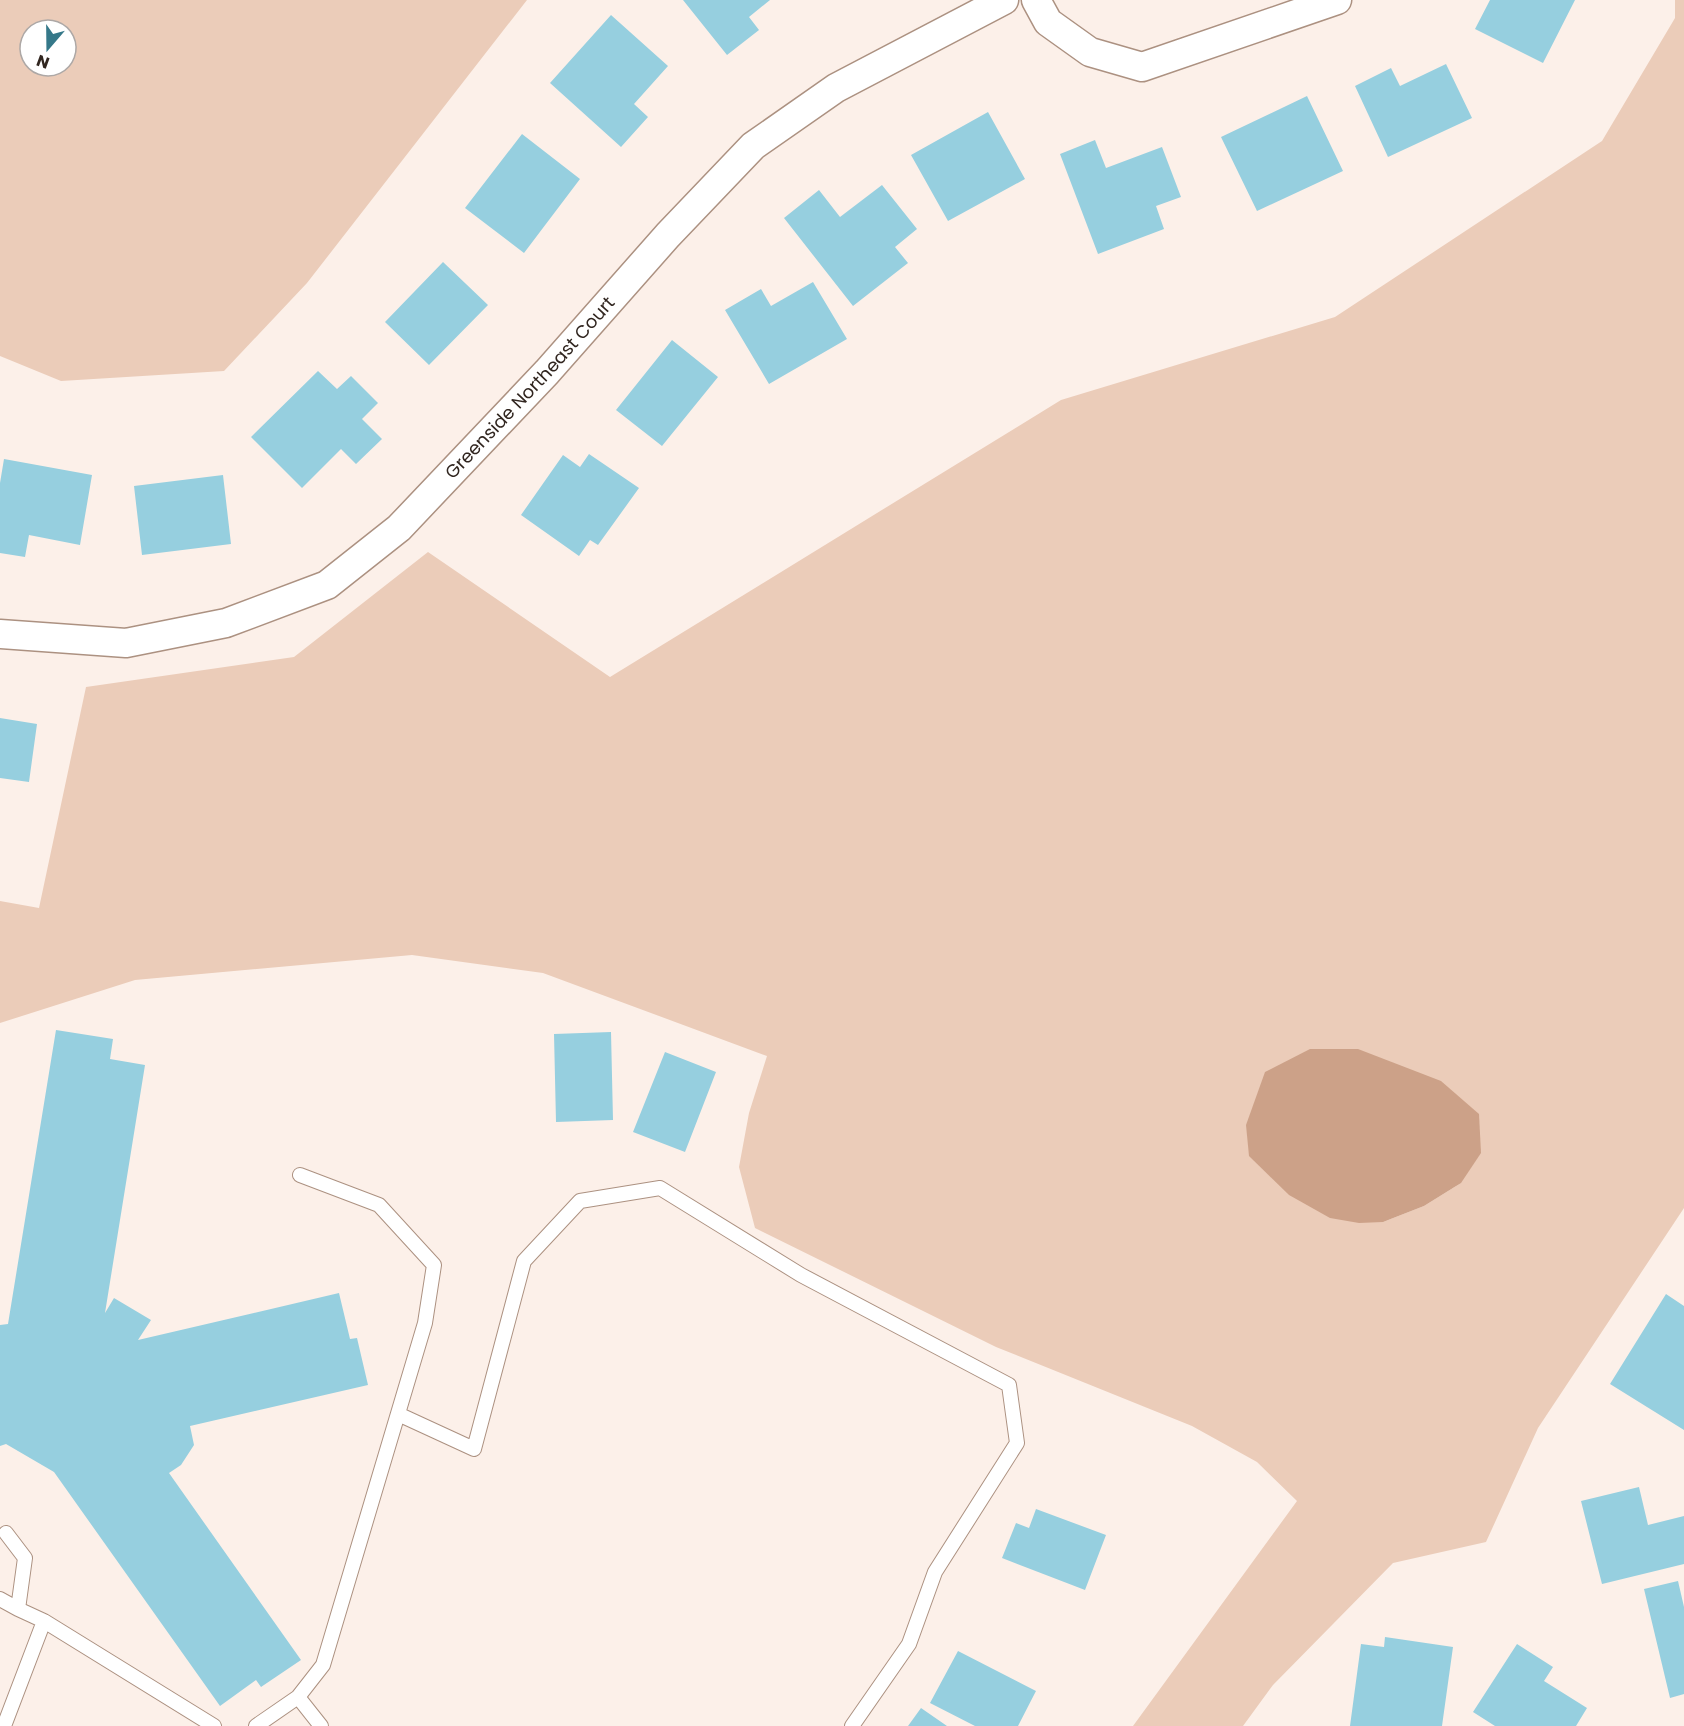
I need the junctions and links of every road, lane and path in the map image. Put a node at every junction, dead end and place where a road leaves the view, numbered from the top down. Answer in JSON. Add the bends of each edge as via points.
{"nodes":[{"id":1,"x":1004,"y":0,"type":"edge"},
{"id":2,"x":1036,"y":0,"type":"edge"},
{"id":3,"x":1336,"y":0,"type":"edge"},
{"id":4,"x":0,"y":634,"type":"edge"},
{"id":5,"x":300,"y":1175,"type":"dead end"},
{"id":6,"x":398,"y":1414,"type":"junction"},
{"id":7,"x":6,"y":1533,"type":"dead end"},
{"id":8,"x":0,"y":1599,"type":"edge"},
{"id":9,"x":18,"y":1610,"type":"junction"},
{"id":10,"x":44,"y":1621,"type":"junction"},
{"id":11,"x":298,"y":1697,"type":"junction"},
{"id":12,"x":4,"y":1726,"type":"edge"},
{"id":13,"x":214,"y":1726,"type":"edge"},
{"id":14,"x":256,"y":1726,"type":"edge"},
{"id":15,"x":321,"y":1726,"type":"edge"},
{"id":16,"x":852,"y":1726,"type":"edge"}],
"edges":[{"from":1,"to":4,"type":"street","name":"Greenside Northeast Court","via":[[836,88],[753,146],[399,528],[327,585],[226,623],[126,643]]},
{"from":2,"to":3,"type":"street","via":[[1048,22],[1090,52],[1142,68]]},
{"from":5,"to":6,"type":"lane","via":[[379,1205],[434,1265],[425,1323]]},
{"from":6,"to":11,"type":"lane","via":[[323,1665]]},
{"from":6,"to":16,"type":"lane","via":[[474,1449],[524,1261],[580,1201],[660,1188],[801,1275],[1009,1385],[1017,1443],[935,1572],[909,1644]]},
{"from":7,"to":9,"type":"lane","via":[[26,1558]]},
{"from":8,"to":9,"type":"lane"},
{"from":9,"to":10,"type":"lane"},
{"from":10,"to":12,"type":"lane"},
{"from":10,"to":13,"type":"lane"},
{"from":11,"to":14,"type":"lane"},
{"from":11,"to":15,"type":"lane"}]}
